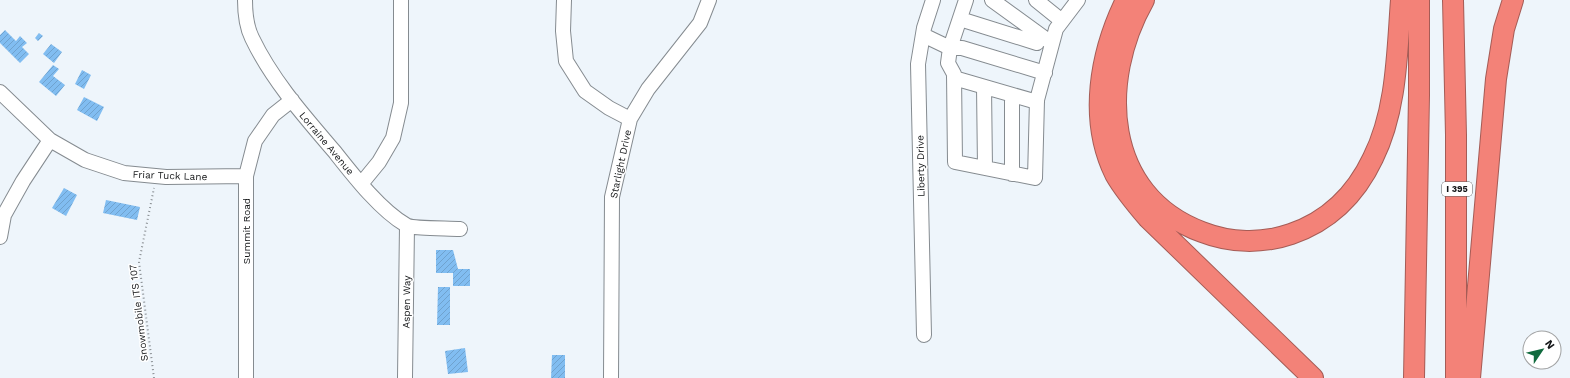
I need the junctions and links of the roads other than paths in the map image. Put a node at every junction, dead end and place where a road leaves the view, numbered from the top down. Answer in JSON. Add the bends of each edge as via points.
{"nodes":[{"id":1,"x":245,"y":0,"type":"edge"},
{"id":2,"x":401,"y":0,"type":"edge"},
{"id":3,"x":564,"y":0,"type":"edge"},
{"id":4,"x":709,"y":0,"type":"edge"},
{"id":5,"x":933,"y":0,"type":"edge"},
{"id":6,"x":966,"y":0,"type":"edge"},
{"id":7,"x":992,"y":0,"type":"edge"},
{"id":8,"x":1036,"y":0,"type":"edge"},
{"id":9,"x":1078,"y":0,"type":"edge"},
{"id":10,"x":1126,"y":0,"type":"edge"},
{"id":11,"x":1144,"y":0,"type":"edge"},
{"id":12,"x":1401,"y":0,"type":"edge"},
{"id":13,"x":1419,"y":0,"type":"edge"},
{"id":14,"x":1453,"y":0,"type":"edge"},
{"id":15,"x":1513,"y":0,"type":"edge"},
{"id":16,"x":960,"y":19,"type":"junction"},
{"id":17,"x":1062,"y":21,"type":"junction"},
{"id":18,"x":923,"y":35,"type":"junction"},
{"id":19,"x":1040,"y":35,"type":"junction"},
{"id":20,"x":1052,"y":44,"type":"junction"},
{"id":21,"x":950,"y":48,"type":"junction"},
{"id":22,"x":1045,"y":73,"type":"junction"},
{"id":23,"x":954,"y":78,"type":"junction"},
{"id":24,"x":984,"y":87,"type":"junction"},
{"id":25,"x":0,"y":92,"type":"edge"},
{"id":26,"x":1012,"y":95,"type":"junction"},
{"id":27,"x":292,"y":100,"type":"junction"},
{"id":28,"x":1037,"y":102,"type":"junction"},
{"id":29,"x":630,"y":119,"type":"junction"},
{"id":30,"x":50,"y":140,"type":"junction"},
{"id":31,"x":985,"y":168,"type":"junction"},
{"id":32,"x":1012,"y":174,"type":"junction"},
{"id":33,"x":246,"y":176,"type":"junction"},
{"id":34,"x":361,"y":184,"type":"junction"},
{"id":35,"x":407,"y":226,"type":"junction"},
{"id":36,"x":460,"y":229,"type":"dead end"},
{"id":37,"x":0,"y":237,"type":"edge"},
{"id":38,"x":924,"y":335,"type":"dead end"},
{"id":39,"x":246,"y":378,"type":"edge"},
{"id":40,"x":405,"y":378,"type":"edge"},
{"id":41,"x":611,"y":378,"type":"edge"},
{"id":42,"x":1313,"y":378,"type":"edge"},
{"id":43,"x":1414,"y":378,"type":"edge"},
{"id":44,"x":1456,"y":378,"type":"edge"},
{"id":45,"x":1470,"y":378,"type":"edge"}],
"edges":[{"from":1,"to":27,"type":"street","name":"Lorraine Avenue","via":[[245,19],[252,38]]},
{"from":2,"to":34,"type":"street","via":[[401,103],[394,138]]},
{"from":3,"to":29,"type":"street","via":[[566,61],[585,91]]},
{"from":4,"to":29,"type":"street","name":"Starlight Drive","via":[[700,23],[648,89]]},
{"from":5,"to":18,"type":"street","name":"Liberty Drive"},
{"from":6,"to":16,"type":"street"},
{"from":7,"to":19,"type":"street"},
{"from":8,"to":17,"type":"street"},
{"from":9,"to":17,"type":"street"},
{"from":10,"to":42,"type":"highway","via":[[1108,46],[1100,94],[1103,136],[1116,174],[1126,192],[1148,218]]},
{"from":11,"to":12,"type":"highway","via":[[1126,42],[1119,64],[1116,87],[1116,126],[1127,162],[1151,198],[1179,221],[1214,236],[1251,241],[1282,237],[1311,226],[1340,205],[1361,180],[1379,144],[1387,118],[1396,65]]},
{"from":13,"to":43,"type":"highway"},
{"from":14,"to":44,"type":"highway","number":"I 395"},
{"from":15,"to":45,"type":"highway","via":[[1504,29],[1496,79]]},
{"from":16,"to":19,"type":"street","via":[[1037,42]]},
{"from":16,"to":21,"type":"street"},
{"from":17,"to":20,"type":"street","via":[[1056,28]]},
{"from":18,"to":21,"type":"street"},
{"from":18,"to":38,"type":"street","name":"Liberty Drive","via":[[918,64]]},
{"from":19,"to":20,"type":"street"},
{"from":20,"to":22,"type":"street"},
{"from":21,"to":22,"type":"street","via":[[962,48]]},
{"from":21,"to":23,"type":"street","via":[[948,63]]},
{"from":22,"to":28,"type":"street"},
{"from":23,"to":24,"type":"street"},
{"from":23,"to":31,"type":"street","via":[[955,162]]},
{"from":24,"to":26,"type":"street"},
{"from":24,"to":31,"type":"street"},
{"from":25,"to":30,"type":"street","name":"Friar Tuck Lane"},
{"from":26,"to":28,"type":"street"},
{"from":26,"to":32,"type":"street"},
{"from":27,"to":33,"type":"street","name":"Summit Road","via":[[273,115],[255,141]]},
{"from":27,"to":34,"type":"street","name":"Lorraine Avenue"},
{"from":28,"to":32,"type":"street","via":[[1034,178]]},
{"from":29,"to":41,"type":"street","name":"Starlight Drive","via":[[612,197]]},
{"from":30,"to":33,"type":"street","name":"Friar Tuck Lane","via":[[85,160],[124,173],[166,177]]},
{"from":30,"to":37,"type":"street","via":[[23,180],[4,215]]},
{"from":31,"to":32,"type":"street"},
{"from":33,"to":39,"type":"street","name":"Summit Road"},
{"from":34,"to":35,"type":"street","name":"Lorraine Avenue"},
{"from":35,"to":36,"type":"street"},
{"from":35,"to":40,"type":"street","name":"Aspen Way"}]}
